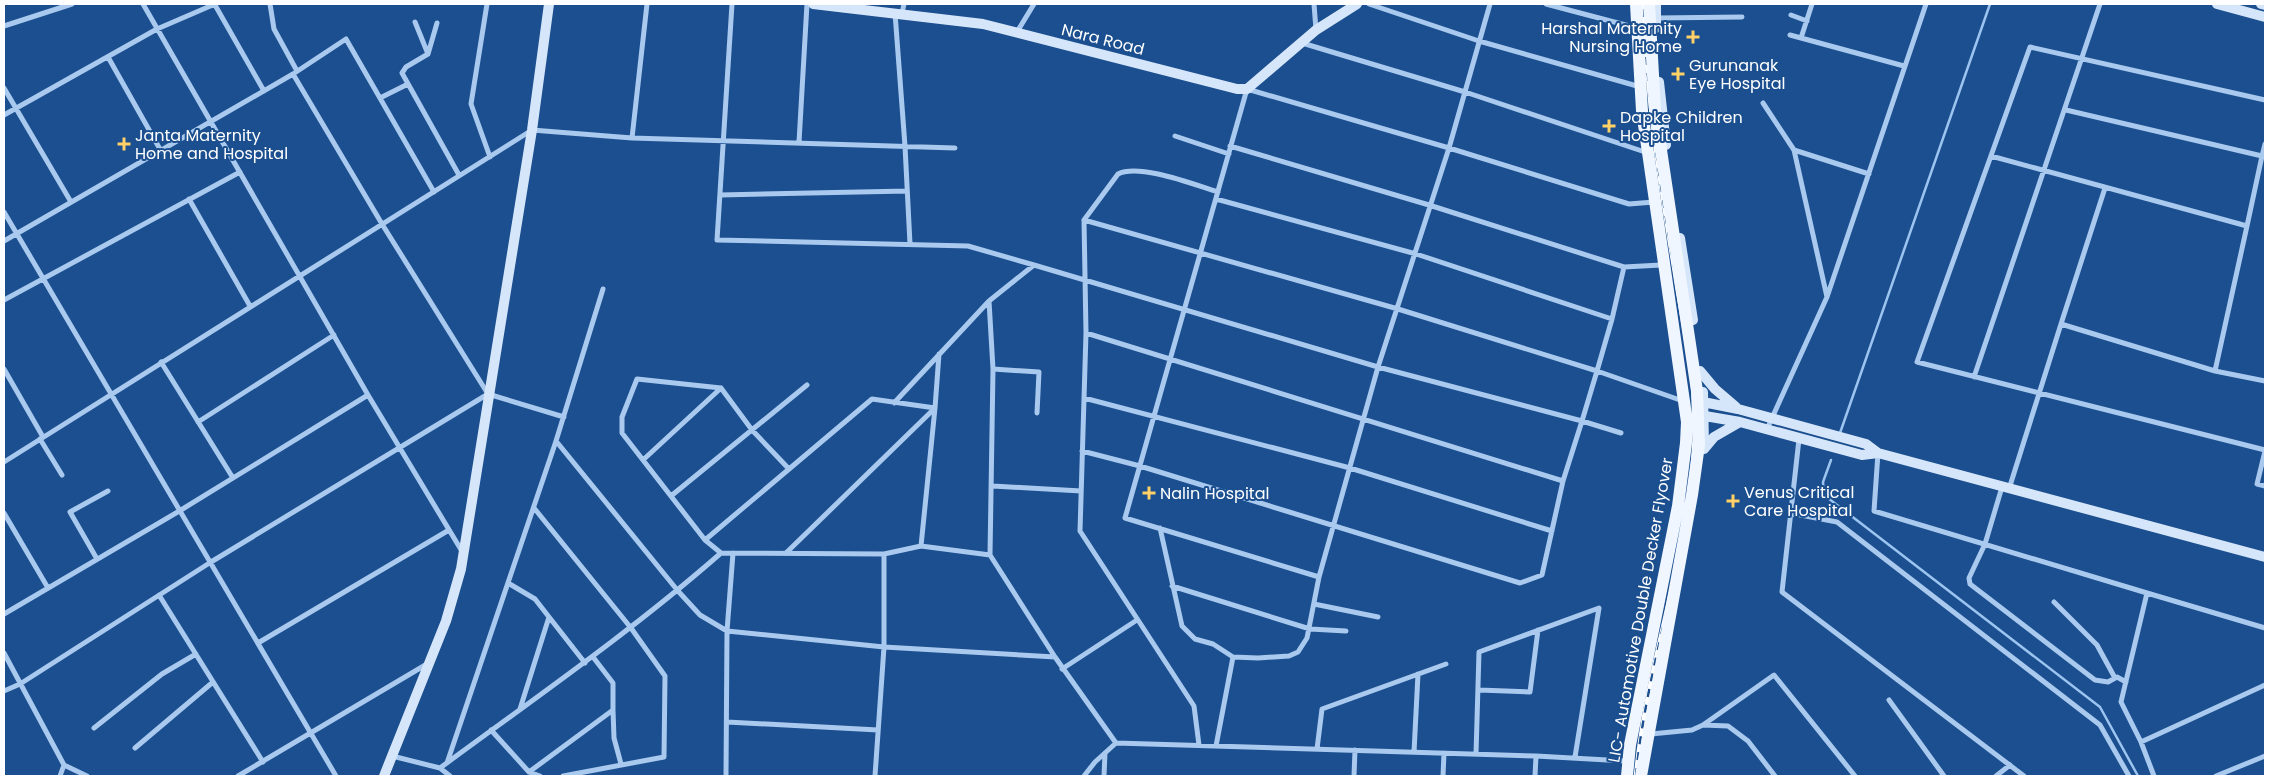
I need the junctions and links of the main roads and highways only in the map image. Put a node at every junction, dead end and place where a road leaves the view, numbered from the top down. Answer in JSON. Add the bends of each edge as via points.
{"nodes":[{"id":1,"x":549,"y":4,"type":"edge"},
{"id":2,"x":814,"y":4,"type":"edge"},
{"id":3,"x":1357,"y":4,"type":"edge"},
{"id":4,"x":1632,"y":4,"type":"edge"},
{"id":5,"x":1636,"y":4,"type":"edge"},
{"id":6,"x":1649,"y":4,"type":"edge"},
{"id":7,"x":1656,"y":4,"type":"edge"},
{"id":8,"x":2217,"y":4,"type":"edge"},
{"id":9,"x":2265,"y":5,"type":"edge"},
{"id":10,"x":2260,"y":9,"type":"edge"},
{"id":11,"x":901,"y":10,"type":"edge"},
{"id":12,"x":1700,"y":371,"type":"junction"},
{"id":13,"x":1680,"y":400,"type":"junction"},
{"id":14,"x":1704,"y":402,"type":"junction"},
{"id":15,"x":1738,"y":409,"type":"junction"},
{"id":16,"x":1704,"y":414,"type":"junction"},
{"id":17,"x":1682,"y":415,"type":"junction"},
{"id":18,"x":1740,"y":422,"type":"junction"},
{"id":19,"x":1704,"y":449,"type":"junction"},
{"id":20,"x":1878,"y":453,"type":"junction"},
{"id":21,"x":2265,"y":557,"type":"edge"},
{"id":22,"x":384,"y":776,"type":"edge"},
{"id":23,"x":1626,"y":776,"type":"edge"},
{"id":24,"x":1641,"y":776,"type":"edge"},
{"id":25,"x":1646,"y":776,"type":"edge"}],
"edges":[{"from":1,"to":22,"type":"main road","via":[[532,130],[463,554],[446,621]]},
{"from":2,"to":11,"type":"main road","name":"Nara Road"},
{"from":3,"to":11,"type":"main road","name":"Nara Road","via":[[1316,30],[1246,89],[983,24]]},
{"from":4,"to":13,"type":"main road","via":[[1644,152]]},
{"from":5,"to":23,"type":"main road","name":"LIC- Automotive Double Decker Flyover","bridge":true,"via":[[1642,111],[1687,422],[1678,506]]},
{"from":6,"to":24,"type":"main road","name":"LIC- Automotive Double Decker Flyover","bridge":true,"via":[[1655,110],[1697,391],[1699,432],[1692,495]]},
{"from":7,"to":12,"type":"main road","via":[[1659,82]]},
{"from":8,"to":10,"type":"main road"},
{"from":9,"to":10,"type":"main road"},
{"from":12,"to":14,"type":"main road"},
{"from":12,"to":15,"type":"main road"},
{"from":13,"to":14,"type":"main road"},
{"from":13,"to":17,"type":"main road"},
{"from":14,"to":15,"type":"main road"},
{"from":14,"to":16,"type":"main road"},
{"from":15,"to":20,"type":"main road","via":[[1866,444]]},
{"from":16,"to":17,"type":"main road"},
{"from":16,"to":18,"type":"main road"},
{"from":16,"to":19,"type":"main road"},
{"from":17,"to":23,"type":"main road","via":[[1680,462],[1627,743]]},
{"from":18,"to":19,"type":"main road","via":[[1714,437]]},
{"from":18,"to":20,"type":"main road","via":[[1862,455]]},
{"from":19,"to":25,"type":"main road"},
{"from":20,"to":21,"type":"main road"}]}
